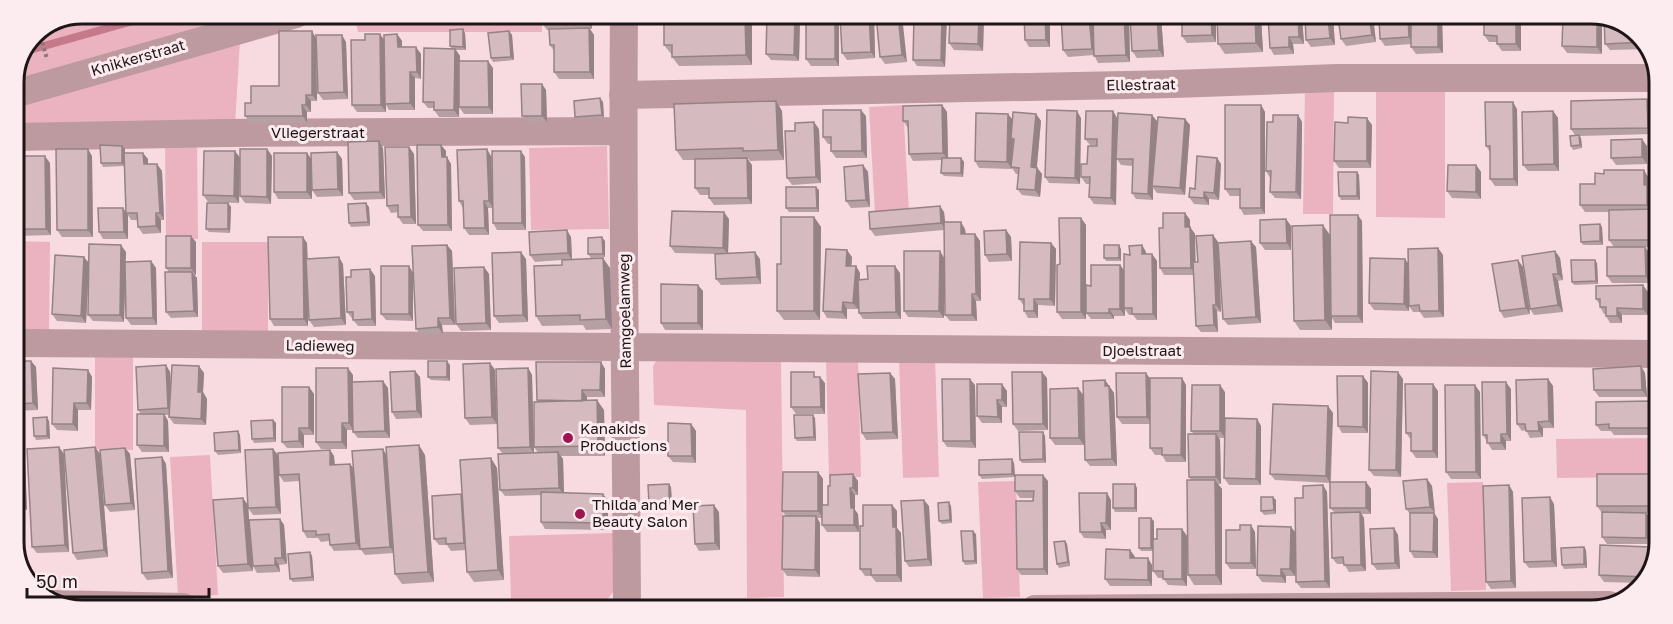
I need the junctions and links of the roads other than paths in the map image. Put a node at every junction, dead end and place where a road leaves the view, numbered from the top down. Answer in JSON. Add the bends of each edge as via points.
{"nodes":[{"id":1,"x":261,"y":24,"type":"edge"},
{"id":2,"x":624,"y":24,"type":"edge"},
{"id":3,"x":1649,"y":78,"type":"edge"},
{"id":4,"x":24,"y":91,"type":"edge"},
{"id":5,"x":623,"y":95,"type":"junction"},
{"id":6,"x":622,"y":131,"type":"junction"},
{"id":7,"x":24,"y":137,"type":"edge"},
{"id":8,"x":24,"y":343,"type":"edge"},
{"id":9,"x":626,"y":348,"type":"junction"},
{"id":10,"x":1649,"y":354,"type":"edge"},
{"id":11,"x":627,"y":600,"type":"edge"}],
"edges":[{"from":1,"to":4,"type":"street","name":"Knikkerstraat"},
{"from":2,"to":5,"type":"street","name":"Ramgoelamweg"},
{"from":3,"to":5,"type":"street","name":"Ellestraat","via":[[1337,78]]},
{"from":5,"to":6,"type":"street","name":"Ramgoelamweg"},
{"from":6,"to":7,"type":"street","name":"Vliegerstraat"},
{"from":6,"to":9,"type":"street","name":"Ramgoelamweg"},
{"from":8,"to":9,"type":"street","name":"Ladieweg"},
{"from":9,"to":10,"type":"street","name":"Djoelstraat"},
{"from":9,"to":11,"type":"street","name":"Ramgoelamweg"}]}
